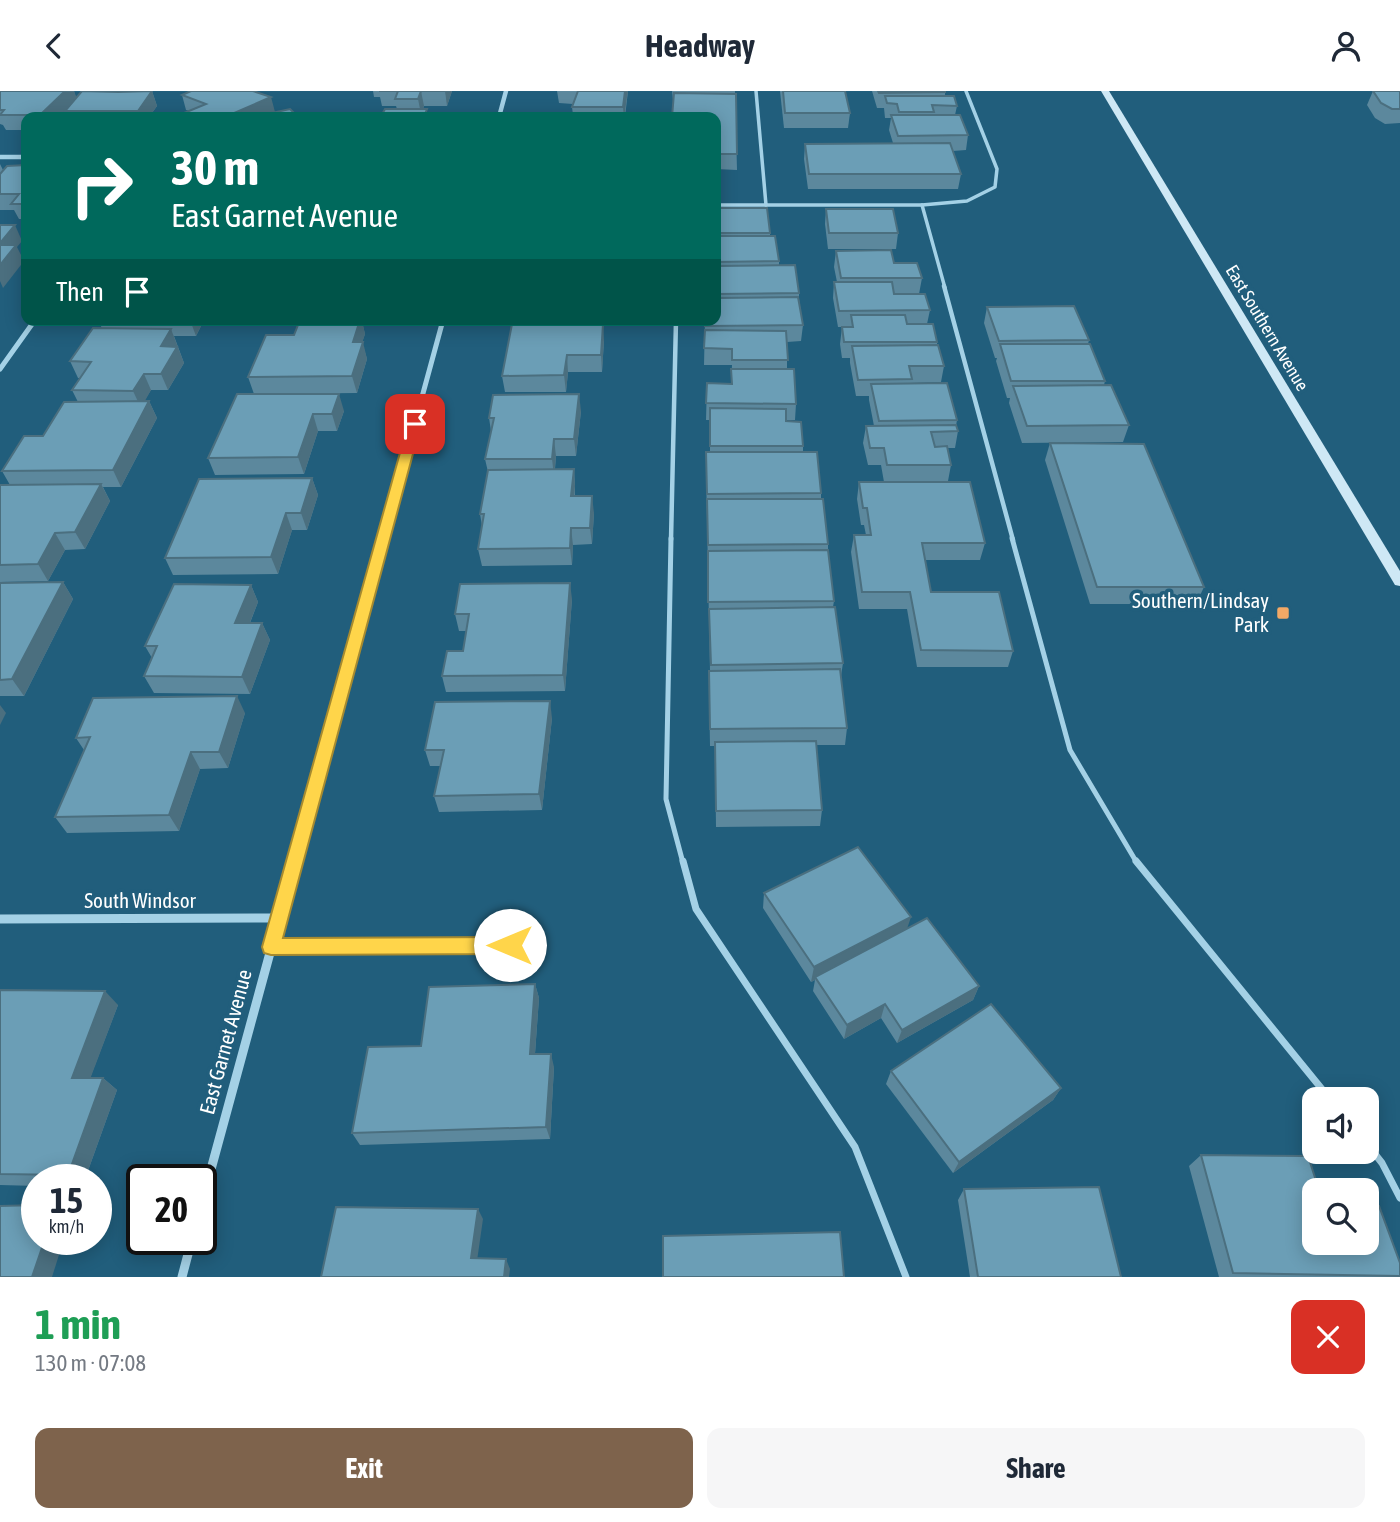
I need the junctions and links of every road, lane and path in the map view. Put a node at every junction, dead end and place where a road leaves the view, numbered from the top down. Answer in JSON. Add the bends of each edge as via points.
{"nodes":[{"id":1,"x":506,"y":91,"type":"edge"},
{"id":2,"x":756,"y":91,"type":"edge"},
{"id":3,"x":966,"y":91,"type":"edge"},
{"id":4,"x":1105,"y":91,"type":"edge"},
{"id":5,"x":500,"y":112,"type":"edge"},
{"id":6,"x":0,"y":157,"type":"edge"},
{"id":7,"x":21,"y":157,"type":"edge"},
{"id":8,"x":721,"y":205,"type":"edge"},
{"id":9,"x":766,"y":205,"type":"junction"},
{"id":10,"x":922,"y":205,"type":"junction"},
{"id":11,"x":31,"y":326,"type":"edge"},
{"id":12,"x":441,"y":326,"type":"edge"},
{"id":13,"x":676,"y":326,"type":"edge"},
{"id":14,"x":0,"y":369,"type":"edge"},
{"id":15,"x":1400,"y":582,"type":"edge"},
{"id":16,"x":279,"y":918,"type":"junction"},
{"id":17,"x":0,"y":919,"type":"edge"},
{"id":18,"x":510,"y":945,"type":"dead end"},
{"id":19,"x":271,"y":947,"type":"junction"},
{"id":20,"x":1320,"y":1087,"type":"edge"},
{"id":21,"x":1379,"y":1159,"type":"edge"},
{"id":22,"x":212,"y":1164,"type":"edge"},
{"id":23,"x":1400,"y":1198,"type":"edge"},
{"id":24,"x":188,"y":1255,"type":"edge"},
{"id":25,"x":182,"y":1277,"type":"edge"},
{"id":26,"x":906,"y":1277,"type":"edge"}],
"edges":[{"from":1,"to":5,"type":"street"},
{"from":2,"to":9,"type":"lane"},
{"from":3,"to":10,"type":"lane","via":[[998,169],[995,187],[967,201]]},
{"from":4,"to":15,"type":"main road","name":"East Southern Avenue"},
{"from":6,"to":7,"type":"street"},
{"from":8,"to":9,"type":"lane"},
{"from":9,"to":10,"type":"lane"},
{"from":10,"to":20,"type":"lane","via":[[1070,750],[1140,868]]},
{"from":11,"to":14,"type":"street"},
{"from":12,"to":16,"type":"street","name":"East Garnet Avenue"},
{"from":13,"to":26,"type":"lane","via":[[666,799],[696,909],[855,1147]]},
{"from":16,"to":17,"type":"street","name":"South Windsor"},
{"from":16,"to":19,"type":"street","name":"East Garnet Avenue"},
{"from":18,"to":19,"type":"lane"},
{"from":19,"to":22,"type":"street","name":"East Garnet Avenue"},
{"from":21,"to":23,"type":"lane"},
{"from":24,"to":25,"type":"street"}]}
